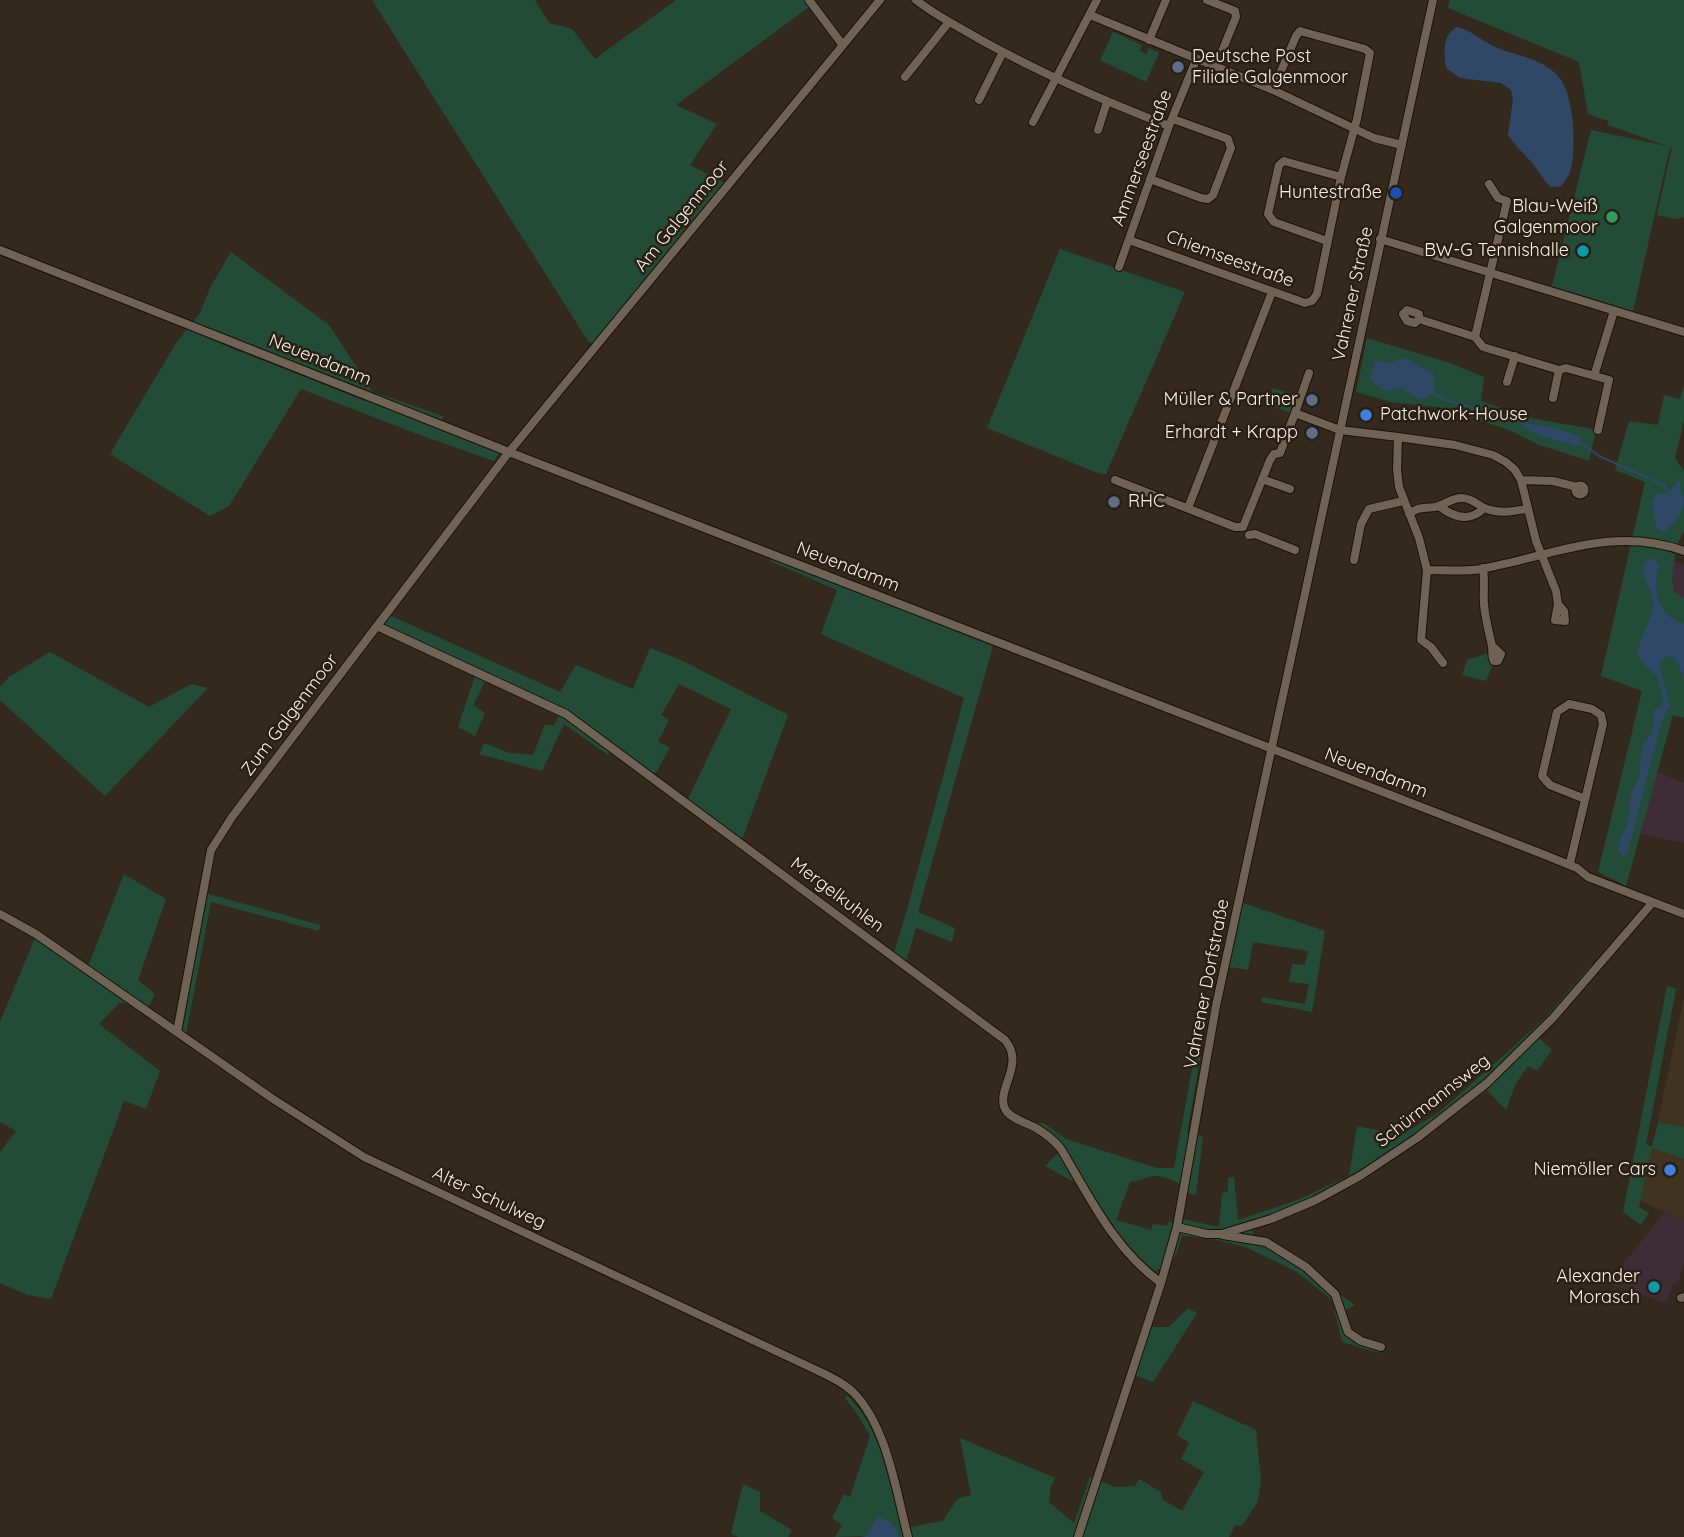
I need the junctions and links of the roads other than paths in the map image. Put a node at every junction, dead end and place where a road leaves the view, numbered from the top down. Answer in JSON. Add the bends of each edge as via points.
{"nodes":[{"id":1,"x":809,"y":0,"type":"edge"},
{"id":2,"x":880,"y":0,"type":"edge"},
{"id":3,"x":916,"y":0,"type":"edge"},
{"id":4,"x":1097,"y":0,"type":"edge"},
{"id":5,"x":1166,"y":0,"type":"edge"},
{"id":6,"x":1207,"y":0,"type":"edge"},
{"id":7,"x":1433,"y":0,"type":"edge"},
{"id":8,"x":1090,"y":15,"type":"junction"},
{"id":9,"x":949,"y":22,"type":"junction"},
{"id":10,"x":1149,"y":40,"type":"junction"},
{"id":11,"x":842,"y":44,"type":"junction"},
{"id":12,"x":1003,"y":52,"type":"junction"},
{"id":13,"x":1196,"y":60,"type":"junction"},
{"id":14,"x":1216,"y":66,"type":"junction"},
{"id":15,"x":905,"y":77,"type":"dead end"},
{"id":16,"x":1057,"y":80,"type":"junction"},
{"id":17,"x":1273,"y":90,"type":"junction"},
{"id":18,"x":979,"y":100,"type":"dead end"},
{"id":19,"x":1107,"y":102,"type":"junction"},
{"id":20,"x":1033,"y":122,"type":"dead end"},
{"id":21,"x":1171,"y":123,"type":"junction"},
{"id":22,"x":1353,"y":129,"type":"junction"},
{"id":23,"x":1098,"y":130,"type":"dead end"},
{"id":24,"x":1402,"y":145,"type":"junction"},
{"id":25,"x":1341,"y":177,"type":"junction"},
{"id":26,"x":1150,"y":179,"type":"junction"},
{"id":27,"x":1489,"y":184,"type":"dead end"},
{"id":28,"x":1380,"y":239,"type":"junction"},
{"id":29,"x":1129,"y":240,"type":"junction"},
{"id":30,"x":1327,"y":241,"type":"junction"},
{"id":31,"x":0,"y":250,"type":"edge"},
{"id":32,"x":1119,"y":267,"type":"dead end"},
{"id":33,"x":1490,"y":274,"type":"junction"},
{"id":34,"x":1272,"y":292,"type":"junction"},
{"id":35,"x":1614,"y":311,"type":"junction"},
{"id":36,"x":1419,"y":319,"type":"dead end"},
{"id":37,"x":1684,"y":332,"type":"edge"},
{"id":38,"x":1475,"y":337,"type":"junction"},
{"id":39,"x":1515,"y":356,"type":"junction"},
{"id":40,"x":1559,"y":370,"type":"junction"},
{"id":41,"x":1309,"y":373,"type":"dead end"},
{"id":42,"x":1594,"y":376,"type":"junction"},
{"id":43,"x":1507,"y":382,"type":"dead end"},
{"id":44,"x":1553,"y":398,"type":"dead end"},
{"id":45,"x":1295,"y":413,"type":"junction"},
{"id":46,"x":1340,"y":430,"type":"junction"},
{"id":47,"x":1598,"y":430,"type":"dead end"},
{"id":48,"x":1398,"y":437,"type":"junction"},
{"id":49,"x":509,"y":452,"type":"junction"},
{"id":50,"x":1262,"y":479,"type":"junction"},
{"id":51,"x":1115,"y":480,"type":"dead end"},
{"id":52,"x":1521,"y":480,"type":"junction"},
{"id":53,"x":1577,"y":487,"type":"dead end"},
{"id":54,"x":1290,"y":489,"type":"dead end"},
{"id":55,"x":1403,"y":501,"type":"junction"},
{"id":56,"x":1439,"y":506,"type":"junction"},
{"id":57,"x":1484,"y":508,"type":"junction"},
{"id":58,"x":1188,"y":509,"type":"junction"},
{"id":59,"x":1527,"y":509,"type":"junction"},
{"id":60,"x":1409,"y":514,"type":"junction"},
{"id":61,"x":1249,"y":535,"type":"dead end"},
{"id":62,"x":1295,"y":550,"type":"dead end"},
{"id":63,"x":1684,"y":551,"type":"edge"},
{"id":64,"x":1541,"y":554,"type":"junction"},
{"id":65,"x":1354,"y":560,"type":"dead end"},
{"id":66,"x":1483,"y":568,"type":"junction"},
{"id":67,"x":1427,"y":570,"type":"junction"},
{"id":68,"x":1558,"y":604,"type":"dead end"},
{"id":69,"x":377,"y":626,"type":"junction"},
{"id":70,"x":1492,"y":646,"type":"dead end"},
{"id":71,"x":1443,"y":663,"type":"dead end"},
{"id":72,"x":1271,"y":749,"type":"junction"},
{"id":73,"x":1585,"y":799,"type":"junction"},
{"id":74,"x":1569,"y":864,"type":"junction"},
{"id":75,"x":1653,"y":902,"type":"junction"},
{"id":76,"x":0,"y":914,"type":"edge"},
{"id":77,"x":1684,"y":914,"type":"edge"},
{"id":78,"x":177,"y":1032,"type":"junction"},
{"id":79,"x":1177,"y":1227,"type":"junction"},
{"id":80,"x":1222,"y":1234,"type":"junction"},
{"id":81,"x":1161,"y":1283,"type":"junction"},
{"id":82,"x":1381,"y":1347,"type":"dead end"},
{"id":83,"x":908,"y":1537,"type":"edge"},
{"id":84,"x":1078,"y":1537,"type":"edge"}],
"edges":[{"from":1,"to":11,"type":"street"},
{"from":2,"to":11,"type":"street","name":"Am Galgenmoor"},
{"from":3,"to":9,"type":"street"},
{"from":4,"to":8,"type":"street"},
{"from":5,"to":10,"type":"street"},
{"from":6,"to":14,"type":"street","via":[[1235,11],[1236,18]]},
{"from":7,"to":24,"type":"street","name":"Vahrener Straße"},
{"from":8,"to":10,"type":"street"},
{"from":8,"to":16,"type":"street"},
{"from":9,"to":12,"type":"street"},
{"from":9,"to":15,"type":"street"},
{"from":10,"to":13,"type":"street"},
{"from":11,"to":49,"type":"street","name":"Am Galgenmoor"},
{"from":12,"to":16,"type":"street"},
{"from":12,"to":18,"type":"street"},
{"from":13,"to":14,"type":"street"},
{"from":13,"to":21,"type":"street","name":"Ammerseestraße"},
{"from":14,"to":17,"type":"street"},
{"from":16,"to":19,"type":"street"},
{"from":16,"to":20,"type":"street"},
{"from":17,"to":22,"type":"street"},
{"from":17,"to":22,"type":"street","name":"Chiemseestraße","via":[[1300,31],[1364,49],[1370,53]]},
{"from":19,"to":21,"type":"street"},
{"from":19,"to":23,"type":"street"},
{"from":21,"to":26,"type":"street","name":"Ammerseestraße"},
{"from":21,"to":26,"type":"street","via":[[1228,139],[1231,148],[1208,199]]},
{"from":22,"to":24,"type":"street"},
{"from":22,"to":25,"type":"street","name":"Chiemseestraße"},
{"from":24,"to":28,"type":"street","name":"Vahrener Straße"},
{"from":25,"to":30,"type":"street","name":"Chiemseestraße"},
{"from":25,"to":30,"type":"street","via":[[1284,161],[1279,165],[1268,214],[1274,222]]},
{"from":26,"to":29,"type":"street","name":"Ammerseestraße"},
{"from":27,"to":33,"type":"street","via":[[1498,198],[1507,201]]},
{"from":28,"to":33,"type":"street"},
{"from":28,"to":46,"type":"street","name":"Vahrener Straße"},
{"from":29,"to":32,"type":"street","name":"Ammerseestraße"},
{"from":29,"to":34,"type":"street","name":"Chiemseestraße"},
{"from":30,"to":34,"type":"street","name":"Chiemseestraße","via":[[1312,301]]},
{"from":31,"to":49,"type":"street","name":"Neuendamm"},
{"from":33,"to":35,"type":"street"},
{"from":33,"to":38,"type":"street"},
{"from":34,"to":58,"type":"street"},
{"from":35,"to":37,"type":"street"},
{"from":35,"to":42,"type":"street"},
{"from":36,"to":38,"type":"street"},
{"from":38,"to":39,"type":"street","via":[[1483,347]]},
{"from":39,"to":40,"type":"street"},
{"from":39,"to":43,"type":"street"},
{"from":40,"to":42,"type":"street"},
{"from":40,"to":44,"type":"street"},
{"from":41,"to":45,"type":"street"},
{"from":42,"to":47,"type":"street","via":[[1609,380]]},
{"from":45,"to":46,"type":"street"},
{"from":45,"to":50,"type":"street","via":[[1280,453],[1274,454]]},
{"from":46,"to":48,"type":"street"},
{"from":46,"to":72,"type":"street","name":"Vahrener Dorfstraße"},
{"from":48,"to":52,"type":"street","via":[[1493,455]]},
{"from":48,"to":55,"type":"street","via":[[1397,470]]},
{"from":49,"to":69,"type":"street","name":"Zum Galgenmoor"},
{"from":49,"to":72,"type":"street","name":"Neuendamm"},
{"from":50,"to":54,"type":"street"},
{"from":50,"to":58,"type":"street","via":[[1243,527]]},
{"from":51,"to":58,"type":"street"},
{"from":52,"to":53,"type":"street"},
{"from":52,"to":59,"type":"street"},
{"from":55,"to":60,"type":"street"},
{"from":55,"to":65,"type":"street","via":[[1369,509]]},
{"from":56,"to":57,"type":"street","via":[[1466,498]]},
{"from":56,"to":57,"type":"street","via":[[1462,518]]},
{"from":56,"to":60,"type":"street","via":[[1416,508]]},
{"from":57,"to":59,"type":"street"},
{"from":59,"to":64,"type":"street"},
{"from":60,"to":67,"type":"street"},
{"from":61,"to":62,"type":"street"},
{"from":63,"to":64,"type":"street","via":[[1634,540]]},
{"from":64,"to":66,"type":"street"},
{"from":64,"to":68,"type":"street"},
{"from":66,"to":67,"type":"street"},
{"from":66,"to":70,"type":"street"},
{"from":67,"to":71,"type":"street","via":[[1421,640]]},
{"from":69,"to":78,"type":"street","name":"Zum Galgenmoor","via":[[211,850]]},
{"from":69,"to":81,"type":"street","name":"Mergelkuhlen","via":[[566,714],[1005,1040],[1013,1048],[1014,1059],[1005,1091],[1007,1112],[1052,1138],[1125,1251]]},
{"from":72,"to":74,"type":"street","name":"Neuendamm"},
{"from":72,"to":79,"type":"street","name":"Vahrener Dorfstraße","via":[[1216,1006]]},
{"from":73,"to":73,"type":"street","via":[[1603,724],[1601,715],[1592,709],[1569,704],[1557,712],[1542,776],[1550,785]]},
{"from":73,"to":74,"type":"street"},
{"from":74,"to":75,"type":"street","name":"Neuendamm","via":[[1588,877]]},
{"from":75,"to":77,"type":"street","name":"Neuendamm"},
{"from":75,"to":80,"type":"street","name":"Schürmannsweg","via":[[1553,1018],[1487,1083],[1417,1138],[1316,1200]]},
{"from":76,"to":78,"type":"street","name":"Alter Schulweg"},
{"from":78,"to":83,"type":"street","name":"Alter Schulweg","via":[[364,1157],[850,1389],[872,1415]]},
{"from":79,"to":80,"type":"street","name":"Schürmannsweg"},
{"from":79,"to":81,"type":"street","name":"Vahrener Dorfstraße"},
{"from":80,"to":82,"type":"street","via":[[1266,1242],[1306,1267],[1335,1294],[1348,1332]]},
{"from":81,"to":84,"type":"street","name":"Vahrener Dorfstraße"}]}
